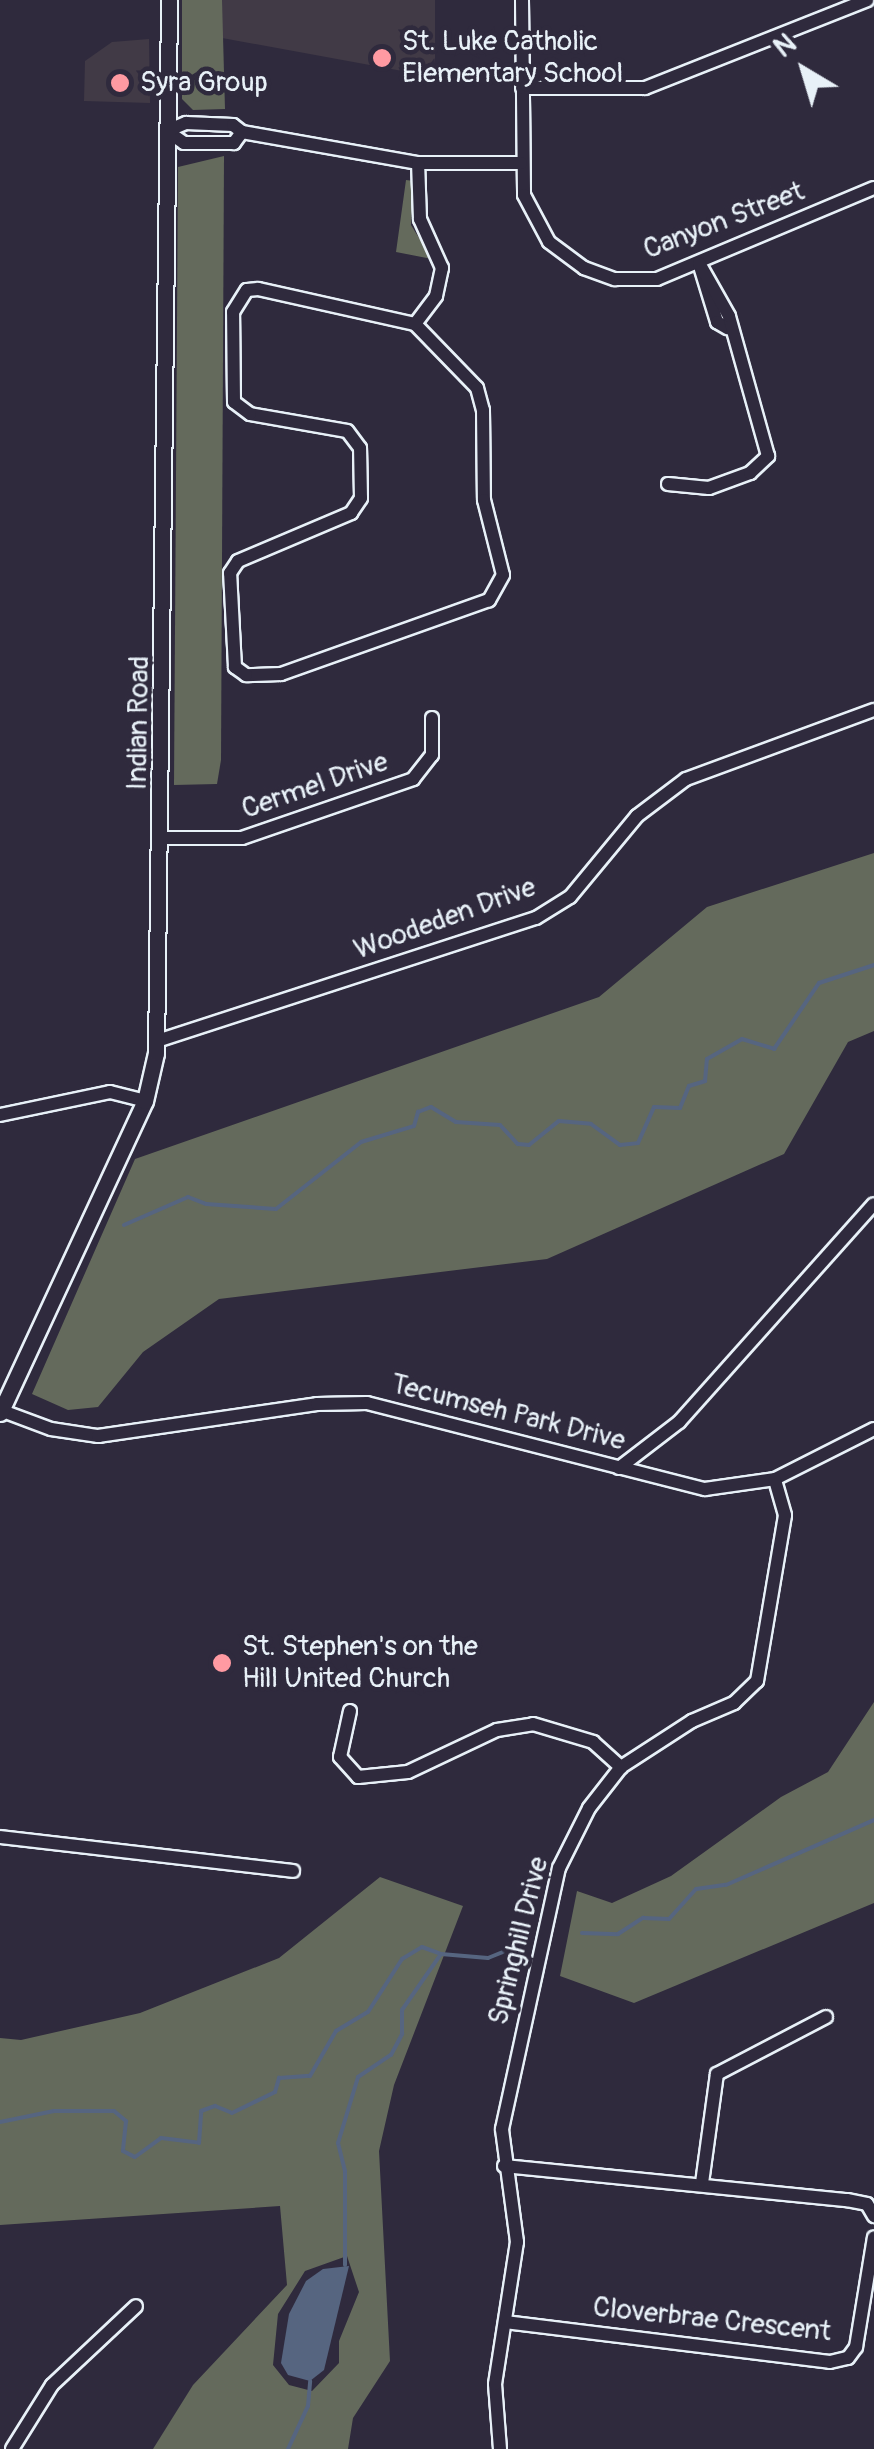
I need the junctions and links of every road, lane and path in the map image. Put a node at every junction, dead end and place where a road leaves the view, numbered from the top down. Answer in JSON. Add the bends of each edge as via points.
{"nodes":[{"id":1,"x":168,"y":0,"type":"edge"},
{"id":2,"x":522,"y":0,"type":"edge"},
{"id":3,"x":867,"y":0,"type":"edge"},
{"id":4,"x":522,"y":88,"type":"junction"},
{"id":5,"x":168,"y":131,"type":"junction"},
{"id":6,"x":418,"y":164,"type":"junction"},
{"id":7,"x":521,"y":164,"type":"junction"},
{"id":8,"x":874,"y":188,"type":"edge"},
{"id":9,"x":699,"y":263,"type":"junction"},
{"id":10,"x":415,"y":324,"type":"junction"},
{"id":11,"x":668,"y":484,"type":"dead end"},
{"id":12,"x":874,"y":710,"type":"edge"},
{"id":13,"x":432,"y":718,"type":"dead end"},
{"id":14,"x":162,"y":838,"type":"junction"},
{"id":15,"x":157,"y":1041,"type":"junction"},
{"id":16,"x":145,"y":1101,"type":"junction"},
{"id":17,"x":0,"y":1115,"type":"edge"},
{"id":18,"x":874,"y":1204,"type":"edge"},
{"id":19,"x":0,"y":1411,"type":"edge"},
{"id":20,"x":874,"y":1429,"type":"edge"},
{"id":21,"x":619,"y":1468,"type":"junction"},
{"id":22,"x":776,"y":1480,"type":"junction"},
{"id":23,"x":350,"y":1710,"type":"dead end"},
{"id":24,"x":621,"y":1767,"type":"junction"},
{"id":25,"x":0,"y":1837,"type":"edge"},
{"id":26,"x":294,"y":1872,"type":"dead end"},
{"id":27,"x":826,"y":2017,"type":"dead end"},
{"id":28,"x":504,"y":2166,"type":"junction"},
{"id":29,"x":702,"y":2183,"type":"junction"},
{"id":30,"x":874,"y":2216,"type":"edge"},
{"id":31,"x":874,"y":2236,"type":"edge"},
{"id":32,"x":136,"y":2306,"type":"dead end"},
{"id":33,"x":505,"y":2322,"type":"junction"},
{"id":34,"x":12,"y":2449,"type":"edge"},
{"id":35,"x":500,"y":2449,"type":"edge"}],
"edges":[{"from":1,"to":5,"type":"street","name":"Indian Road"},
{"from":2,"to":4,"type":"street","name":"Canyon Street"},
{"from":3,"to":4,"type":"street","via":[[645,88]]},
{"from":4,"to":7,"type":"street","name":"Canyon Street"},
{"from":5,"to":6,"type":"street","via":[[186,123],[232,124],[242,132]]},
{"from":5,"to":14,"type":"street","name":"Indian Road"},
{"from":6,"to":7,"type":"street"},
{"from":6,"to":10,"type":"street","via":[[420,219],[442,268],[436,296]]},
{"from":7,"to":9,"type":"street","name":"Canyon Street","via":[[536,226],[584,268],[635,281]]},
{"from":8,"to":9,"type":"street","name":"Canyon Street"},
{"from":9,"to":11,"type":"street","via":[[711,274],[767,435],[768,456],[750,473],[709,488]]},
{"from":10,"to":10,"type":"street","via":[[258,288],[237,300],[234,402],[250,414],[347,431],[360,448],[361,498],[351,513],[238,560],[230,573],[230,649],[234,668],[246,675],[281,674],[489,600],[498,590],[502,575],[484,500],[484,410],[476,388]]},
{"from":12,"to":15,"type":"street","name":"Woodeden Drive","via":[[686,779],[637,816],[570,897],[536,918]]},
{"from":13,"to":14,"type":"street","name":"Cermel Drive","via":[[432,756],[413,779],[242,838]]},
{"from":14,"to":15,"type":"street","name":"Indian Road"},
{"from":15,"to":16,"type":"street","name":"Indian Road"},
{"from":16,"to":17,"type":"street","via":[[110,1092]]},
{"from":16,"to":19,"type":"street","name":"Indian Road"},
{"from":18,"to":21,"type":"street","via":[[679,1422]]},
{"from":19,"to":21,"type":"street","name":"Tecumseh Park Drive","via":[[62,1432],[98,1436],[317,1404],[367,1403]]},
{"from":20,"to":22,"type":"street","name":"Tecumseh Park Drive"},
{"from":21,"to":22,"type":"street","name":"Tecumseh Park Drive","via":[[705,1489]]},
{"from":22,"to":24,"type":"street","name":"Springhill Drive","via":[[785,1516],[757,1681],[734,1703],[692,1721]]},
{"from":23,"to":24,"type":"street","via":[[340,1757],[358,1777],[408,1772],[498,1730],[533,1724],[593,1742]]},
{"from":24,"to":28,"type":"street","name":"Springhill Drive","via":[[589,1808],[559,1868],[504,2110]]},
{"from":25,"to":26,"type":"street"},
{"from":27,"to":29,"type":"street","via":[[717,2074]]},
{"from":28,"to":29,"type":"street"},
{"from":28,"to":33,"type":"street","name":"Springhill Drive","via":[[517,2242]]},
{"from":29,"to":30,"type":"street","via":[[847,2200],[867,2204]]},
{"from":31,"to":33,"type":"street","name":"Cloverbrae Crescent","via":[[856,2348],[848,2358],[830,2362]]},
{"from":32,"to":34,"type":"street","via":[[52,2385]]},
{"from":33,"to":35,"type":"street","name":"Springhill Drive","via":[[496,2384]]}]}
